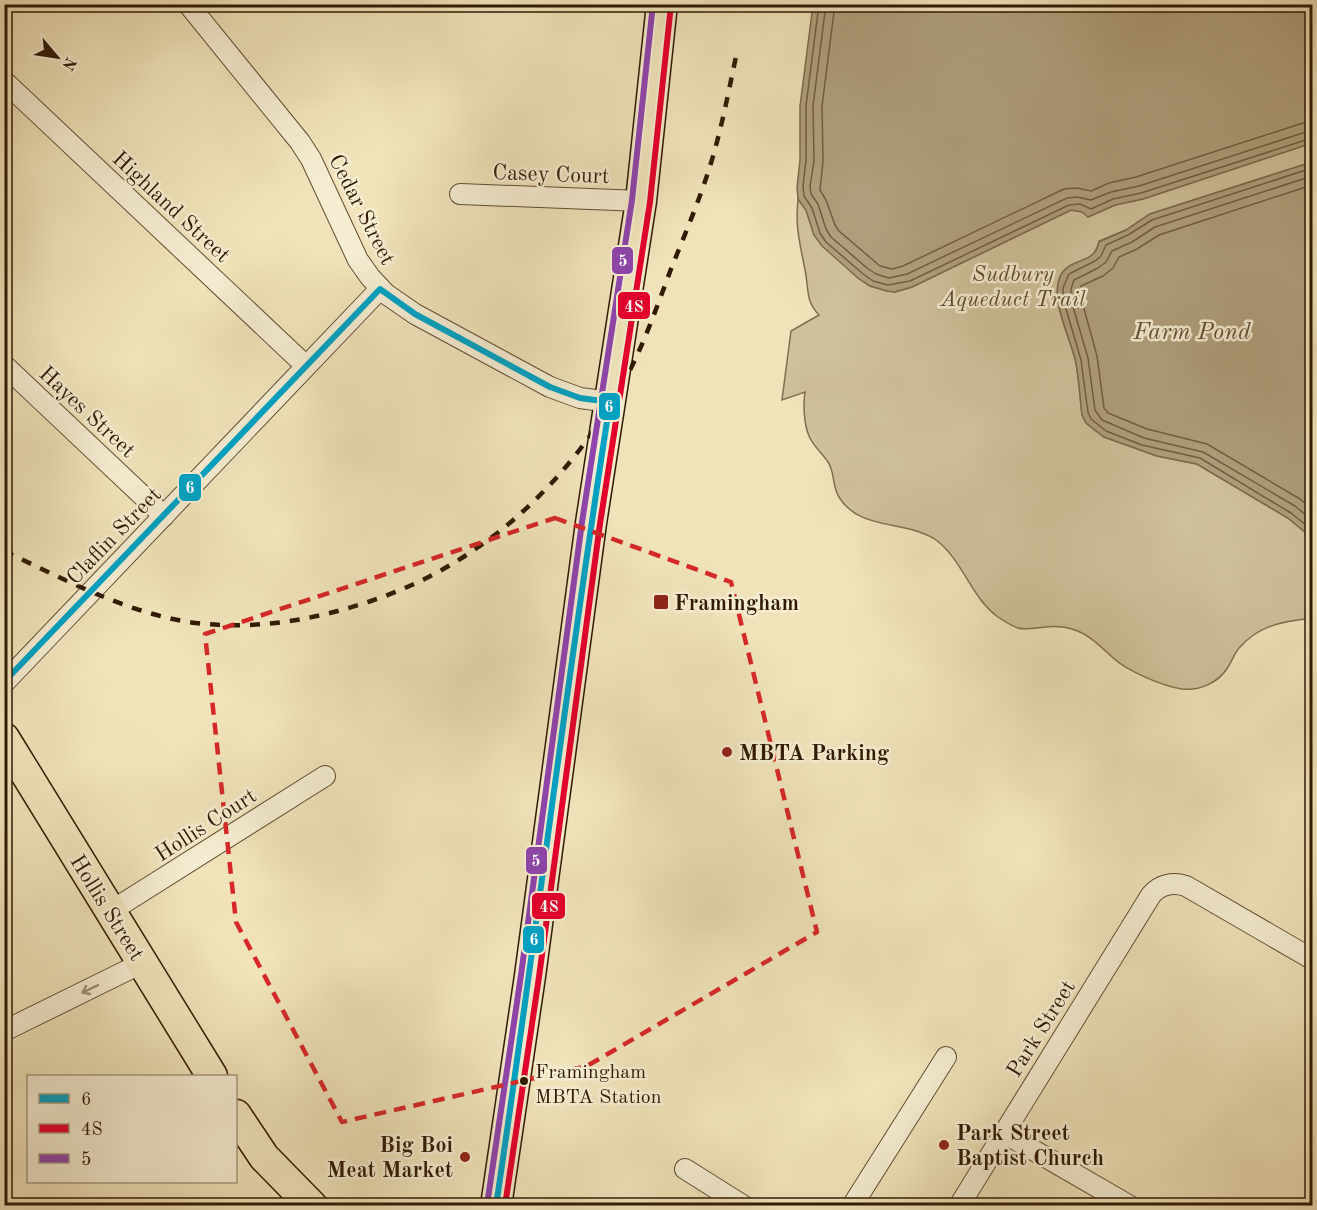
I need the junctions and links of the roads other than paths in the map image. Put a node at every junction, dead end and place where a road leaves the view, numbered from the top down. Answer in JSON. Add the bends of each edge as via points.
{"nodes":[{"id":1,"x":188,"y":4,"type":"edge"},
{"id":2,"x":662,"y":4,"type":"edge"},
{"id":3,"x":4,"y":81,"type":"edge"},
{"id":4,"x":460,"y":194,"type":"dead end"},
{"id":5,"x":641,"y":201,"type":"junction"},
{"id":6,"x":380,"y":289,"type":"junction"},
{"id":7,"x":4,"y":365,"type":"edge"},
{"id":8,"x":306,"y":366,"type":"junction"},
{"id":9,"x":610,"y":402,"type":"junction"},
{"id":10,"x":164,"y":516,"type":"junction"},
{"id":11,"x":4,"y":683,"type":"edge"},
{"id":12,"x":4,"y":738,"type":"edge"},
{"id":13,"x":325,"y":776,"type":"dead end"},
{"id":14,"x":111,"y":911,"type":"junction"},
{"id":15,"x":1312,"y":959,"type":"edge"},
{"id":16,"x":142,"y":963,"type":"junction"},
{"id":17,"x":4,"y":1031,"type":"edge"},
{"id":18,"x":946,"y":1057,"type":"dead end"},
{"id":19,"x":211,"y":1075,"type":"edge"},
{"id":20,"x":237,"y":1116,"type":"edge"},
{"id":21,"x":1004,"y":1133,"type":"junction"},
{"id":22,"x":685,"y":1169,"type":"dead end"},
{"id":23,"x":312,"y":1206,"type":"edge"},
{"id":24,"x":496,"y":1206,"type":"edge"},
{"id":25,"x":744,"y":1206,"type":"edge"},
{"id":26,"x":852,"y":1206,"type":"edge"},
{"id":27,"x":959,"y":1206,"type":"edge"},
{"id":28,"x":1130,"y":1206,"type":"edge"}],
"edges":[{"from":1,"to":6,"type":"street","name":"Cedar Street","via":[[300,142],[358,260]]},
{"from":2,"to":5,"type":"main road"},
{"from":3,"to":8,"type":"street","name":"Highland Street"},
{"from":4,"to":5,"type":"street","name":"Casey Court"},
{"from":5,"to":9,"type":"main road"},
{"from":6,"to":8,"type":"street","name":"Claflin Street"},
{"from":6,"to":9,"type":"street","name":"Cedar Street","via":[[415,314],[550,387],[580,398]]},
{"from":7,"to":10,"type":"street","name":"Hayes Street"},
{"from":8,"to":10,"type":"street","name":"Claflin Street"},
{"from":9,"to":24,"type":"main road"},
{"from":10,"to":11,"type":"street","name":"Claflin Street"},
{"from":12,"to":14,"type":"main road","name":"Hollis Street"},
{"from":13,"to":14,"type":"street","name":"Hollis Court"},
{"from":14,"to":16,"type":"main road","name":"Hollis Street"},
{"from":15,"to":21,"type":"street","name":"Park Street","via":[[1189,888],[1178,884],[1157,889]]},
{"from":16,"to":17,"type":"street","one_way":true},
{"from":16,"to":19,"type":"main road","name":"Hollis Street"},
{"from":18,"to":26,"type":"street"},
{"from":20,"to":23,"type":"main road","via":[[264,1157]]},
{"from":21,"to":27,"type":"street","name":"Park Street"},
{"from":21,"to":28,"type":"street"},
{"from":22,"to":25,"type":"street"}]}
